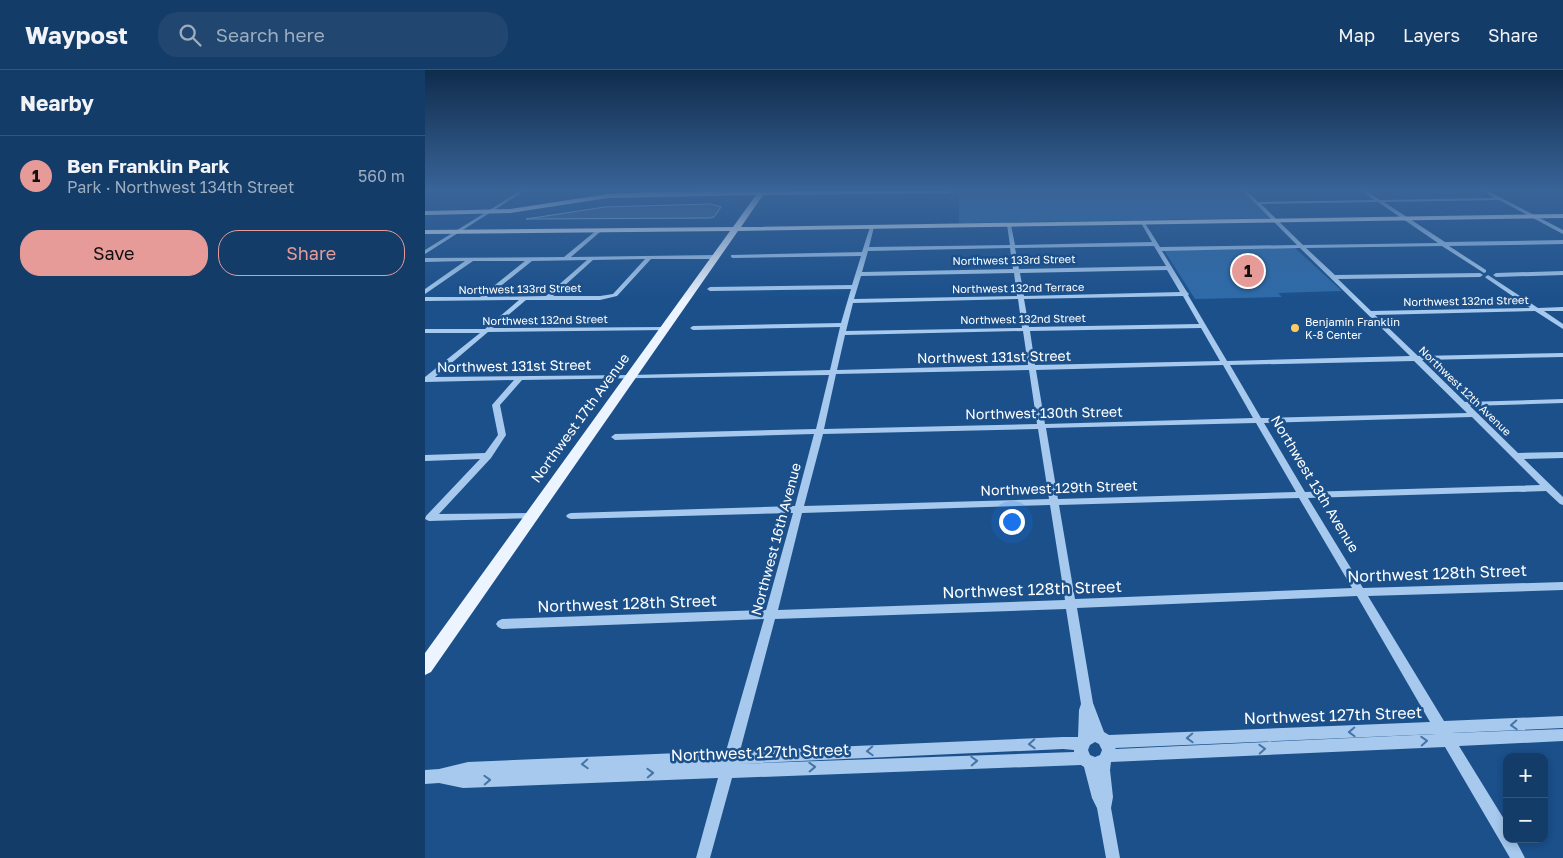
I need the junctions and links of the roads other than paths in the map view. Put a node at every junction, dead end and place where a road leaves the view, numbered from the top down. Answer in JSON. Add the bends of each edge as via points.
{"nodes":[{"id":1,"x":873,"y":227,"type":"edge"},
{"id":2,"x":464,"y":228,"type":"edge"},
{"id":3,"x":820,"y":228,"type":"edge"},
{"id":4,"x":1010,"y":228,"type":"edge"},
{"id":5,"x":1146,"y":228,"type":"edge"},
{"id":6,"x":1282,"y":228,"type":"edge"},
{"id":7,"x":1419,"y":228,"type":"edge"},
{"id":8,"x":735,"y":229,"type":"junction"},
{"id":9,"x":598,"y":230,"type":"junction"},
{"id":10,"x":425,"y":232,"type":"edge"},
{"id":11,"x":457,"y":232,"type":"junction"},
{"id":12,"x":1563,"y":242,"type":"edge"},
{"id":13,"x":1443,"y":245,"type":"junction"},
{"id":14,"x":1157,"y":246,"type":"junction"},
{"id":15,"x":1013,"y":247,"type":"junction"},
{"id":16,"x":1301,"y":247,"type":"junction"},
{"id":17,"x":425,"y":252,"type":"edge"},
{"id":18,"x":865,"y":252,"type":"junction"},
{"id":19,"x":733,"y":256,"type":"dead end"},
{"id":20,"x":650,"y":257,"type":"junction"},
{"id":21,"x":715,"y":257,"type":"junction"},
{"id":22,"x":532,"y":258,"type":"junction"},
{"id":23,"x":565,"y":258,"type":"junction"},
{"id":24,"x":592,"y":258,"type":"junction"},
{"id":25,"x":472,"y":259,"type":"junction"},
{"id":26,"x":425,"y":260,"type":"edge"},
{"id":27,"x":1473,"y":264,"type":"joint"},
{"id":28,"x":1170,"y":268,"type":"junction"},
{"id":29,"x":1017,"y":270,"type":"junction"},
{"id":30,"x":1480,"y":273,"type":"junction"},
{"id":31,"x":1563,"y":273,"type":"edge"},
{"id":32,"x":859,"y":274,"type":"junction"},
{"id":33,"x":1332,"y":277,"type":"junction"},
{"id":34,"x":1494,"y":277,"type":"junction"},
{"id":35,"x":855,"y":287,"type":"junction"},
{"id":36,"x":710,"y":289,"type":"dead end"},
{"id":37,"x":425,"y":292,"type":"edge"},
{"id":38,"x":1186,"y":294,"type":"junction"},
{"id":39,"x":548,"y":298,"type":"junction"},
{"id":40,"x":1021,"y":298,"type":"junction"},
{"id":41,"x":425,"y":299,"type":"edge"},
{"id":42,"x":481,"y":299,"type":"junction"},
{"id":43,"x":524,"y":299,"type":"junction"},
{"id":44,"x":851,"y":301,"type":"junction"},
{"id":45,"x":1563,"y":309,"type":"edge"},
{"id":46,"x":1538,"y":310,"type":"junction"},
{"id":47,"x":1369,"y":313,"type":"junction"},
{"id":48,"x":1203,"y":326,"type":"junction"},
{"id":49,"x":1563,"y":327,"type":"edge"},
{"id":50,"x":665,"y":328,"type":"junction"},
{"id":51,"x":693,"y":328,"type":"dead end"},
{"id":52,"x":843,"y":329,"type":"junction"},
{"id":53,"x":1027,"y":329,"type":"junction"},
{"id":54,"x":425,"y":331,"type":"edge"},
{"id":55,"x":485,"y":331,"type":"junction"},
{"id":56,"x":1563,"y":355,"type":"edge"},
{"id":57,"x":1416,"y":359,"type":"junction"},
{"id":58,"x":1227,"y":364,"type":"junction"},
{"id":59,"x":1033,"y":368,"type":"junction"},
{"id":60,"x":833,"y":373,"type":"junction"},
{"id":61,"x":631,"y":377,"type":"junction"},
{"id":62,"x":519,"y":379,"type":"junction"},
{"id":63,"x":426,"y":380,"type":"edge"},
{"id":64,"x":1563,"y":401,"type":"edge"},
{"id":65,"x":1462,"y":404,"type":"junction"},
{"id":66,"x":1474,"y":415,"type":"junction"},
{"id":67,"x":1259,"y":421,"type":"junction"},
{"id":68,"x":1042,"y":426,"type":"junction"},
{"id":69,"x":819,"y":432,"type":"junction"},
{"id":70,"x":615,"y":437,"type":"dead end"},
{"id":71,"x":1563,"y":455,"type":"edge"},
{"id":72,"x":488,"y":456,"type":"junction"},
{"id":73,"x":1516,"y":456,"type":"junction"},
{"id":74,"x":425,"y":458,"type":"edge"},
{"id":75,"x":1548,"y":488,"type":"junction"},
{"id":76,"x":1302,"y":495,"type":"junction"},
{"id":77,"x":1054,"y":502,"type":"junction"},
{"id":78,"x":1563,"y":502,"type":"edge"},
{"id":79,"x":798,"y":510,"type":"junction"},
{"id":80,"x":531,"y":516,"type":"junction"},
{"id":81,"x":571,"y":516,"type":"dead end"},
{"id":82,"x":428,"y":518,"type":"edge"},
{"id":83,"x":1563,"y":586,"type":"edge"},
{"id":84,"x":1361,"y":592,"type":"junction"},
{"id":85,"x":1071,"y":604,"type":"junction"},
{"id":86,"x":771,"y":614,"type":"junction"},
{"id":87,"x":502,"y":624,"type":"dead end"},
{"id":88,"x":425,"y":666,"type":"edge"},
{"id":89,"x":1087,"y":704,"type":"junction"},
{"id":90,"x":1563,"y":722,"type":"edge"},
{"id":91,"x":1441,"y":728,"type":"junction"},
{"id":92,"x":1563,"y":735,"type":"edge"},
{"id":93,"x":1102,"y":740,"type":"junction"},
{"id":94,"x":1449,"y":740,"type":"junction"},
{"id":95,"x":1092,"y":754,"type":"junction"},
{"id":96,"x":729,"y":764,"type":"junction"},
{"id":97,"x":432,"y":776,"type":"edge"},
{"id":98,"x":1503,"y":832,"type":"edge"},
{"id":99,"x":1510,"y":843,"type":"edge"},
{"id":100,"x":703,"y":858,"type":"edge"},
{"id":101,"x":1113,"y":858,"type":"edge"},
{"id":102,"x":1519,"y":858,"type":"edge"}],
"edges":[{"from":1,"to":18,"type":"street","name":"Northwest 16th Avenue"},
{"from":2,"to":11,"type":"street"},
{"from":3,"to":8,"type":"main road"},
{"from":4,"to":15,"type":"street"},
{"from":5,"to":14,"type":"street","name":"Northwest 13th Avenue"},
{"from":6,"to":16,"type":"street","name":"Northwest 12th Avenue"},
{"from":7,"to":13,"type":"street"},
{"from":8,"to":9,"type":"main road"},
{"from":8,"to":21,"type":"main road","name":"Northwest 17th Avenue"},
{"from":9,"to":11,"type":"main road"},
{"from":9,"to":23,"type":"street"},
{"from":10,"to":11,"type":"main road"},
{"from":11,"to":17,"type":"street"},
{"from":12,"to":13,"type":"street"},
{"from":13,"to":16,"type":"street"},
{"from":13,"to":27,"type":"street"},
{"from":14,"to":15,"type":"street"},
{"from":14,"to":16,"type":"street"},
{"from":14,"to":28,"type":"street","name":"Northwest 13th Avenue"},
{"from":15,"to":18,"type":"street"},
{"from":15,"to":29,"type":"street"},
{"from":16,"to":33,"type":"street","name":"Northwest 12th Avenue"},
{"from":18,"to":19,"type":"street"},
{"from":18,"to":32,"type":"street","name":"Northwest 16th Avenue"},
{"from":20,"to":21,"type":"street"},
{"from":20,"to":24,"type":"street"},
{"from":20,"to":39,"type":"street","name":"Northwest 133rd Street","via":[[615,295]]},
{"from":21,"to":50,"type":"main road","name":"Northwest 17th Avenue"},
{"from":22,"to":23,"type":"street"},
{"from":22,"to":25,"type":"street"},
{"from":22,"to":42,"type":"street"},
{"from":23,"to":24,"type":"street"},
{"from":24,"to":39,"type":"street"},
{"from":25,"to":26,"type":"street"},
{"from":25,"to":37,"type":"street"},
{"from":27,"to":30,"type":"street"},
{"from":28,"to":29,"type":"street","name":"Northwest 133rd Street"},
{"from":28,"to":38,"type":"street","name":"Northwest 13th Avenue"},
{"from":29,"to":32,"type":"street","name":"Northwest 133rd Street"},
{"from":29,"to":40,"type":"street"},
{"from":30,"to":33,"type":"street"},
{"from":30,"to":34,"type":"street"},
{"from":31,"to":34,"type":"street"},
{"from":32,"to":35,"type":"street","name":"Northwest 16th Avenue"},
{"from":33,"to":47,"type":"street","name":"Northwest 12th Avenue"},
{"from":34,"to":46,"type":"street"},
{"from":35,"to":36,"type":"street"},
{"from":35,"to":44,"type":"street","name":"Northwest 16th Avenue"},
{"from":38,"to":40,"type":"street","name":"Northwest 132nd Terrace"},
{"from":38,"to":48,"type":"street","name":"Northwest 13th Avenue"},
{"from":39,"to":43,"type":"street","name":"Northwest 133rd Street"},
{"from":40,"to":44,"type":"street","name":"Northwest 132nd Terrace"},
{"from":40,"to":53,"type":"street"},
{"from":41,"to":42,"type":"street","name":"Northwest 133rd Street"},
{"from":42,"to":43,"type":"street","name":"Northwest 133rd Street"},
{"from":43,"to":55,"type":"street"},
{"from":44,"to":52,"type":"street","name":"Northwest 16th Avenue"},
{"from":45,"to":46,"type":"street","name":"Northwest 132nd Street"},
{"from":46,"to":47,"type":"street","name":"Northwest 132nd Street"},
{"from":46,"to":49,"type":"street"},
{"from":47,"to":57,"type":"street","name":"Northwest 12th Avenue"},
{"from":48,"to":53,"type":"street","name":"Northwest 132nd Street"},
{"from":48,"to":58,"type":"street","name":"Northwest 13th Avenue"},
{"from":50,"to":55,"type":"street","name":"Northwest 132nd Street"},
{"from":50,"to":61,"type":"main road","name":"Northwest 17th Avenue"},
{"from":51,"to":52,"type":"street","name":"Northwest 132nd Street"},
{"from":52,"to":53,"type":"street","name":"Northwest 132nd Street"},
{"from":52,"to":60,"type":"street","name":"Northwest 16th Avenue"},
{"from":53,"to":59,"type":"street"},
{"from":54,"to":55,"type":"street","name":"Northwest 132nd Street"},
{"from":55,"to":63,"type":"street"},
{"from":56,"to":57,"type":"street","name":"Northwest 131st Street"},
{"from":57,"to":58,"type":"street","name":"Northwest 131st Street"},
{"from":57,"to":65,"type":"street","name":"Northwest 12th Avenue"},
{"from":58,"to":59,"type":"street","name":"Northwest 131st Street"},
{"from":58,"to":67,"type":"street","name":"Northwest 13th Avenue"},
{"from":59,"to":60,"type":"street","name":"Northwest 131st Street"},
{"from":59,"to":68,"type":"street"},
{"from":60,"to":61,"type":"street","name":"Northwest 131st Street"},
{"from":60,"to":69,"type":"street","name":"Northwest 16th Avenue"},
{"from":61,"to":62,"type":"street","name":"Northwest 131st Street"},
{"from":61,"to":80,"type":"main road","name":"Northwest 17th Avenue"},
{"from":62,"to":63,"type":"street","name":"Northwest 131st Street"},
{"from":62,"to":72,"type":"street","via":[[496,405],[501,435]]},
{"from":64,"to":65,"type":"street"},
{"from":65,"to":66,"type":"street","name":"Northwest 12th Avenue"},
{"from":66,"to":67,"type":"street","name":"Northwest 130th Street"},
{"from":66,"to":73,"type":"street","name":"Northwest 12th Avenue"},
{"from":67,"to":68,"type":"street","name":"Northwest 130th Street"},
{"from":67,"to":76,"type":"street","name":"Northwest 13th Avenue"},
{"from":68,"to":69,"type":"street","name":"Northwest 130th Street"},
{"from":68,"to":77,"type":"street"},
{"from":69,"to":70,"type":"street","name":"Northwest 130th Street"},
{"from":69,"to":79,"type":"street","name":"Northwest 16th Avenue"},
{"from":71,"to":73,"type":"street"},
{"from":72,"to":74,"type":"street"},
{"from":72,"to":82,"type":"street"},
{"from":73,"to":75,"type":"street","name":"Northwest 12th Avenue"},
{"from":75,"to":76,"type":"street","name":"Northwest 129th Street"},
{"from":75,"to":78,"type":"street","name":"Northwest 12th Avenue"},
{"from":76,"to":77,"type":"street","name":"Northwest 129th Street"},
{"from":76,"to":84,"type":"street","name":"Northwest 13th Avenue"},
{"from":77,"to":79,"type":"street","name":"Northwest 129th Street"},
{"from":77,"to":85,"type":"street"},
{"from":79,"to":81,"type":"street","name":"Northwest 129th Street"},
{"from":79,"to":86,"type":"street","name":"Northwest 16th Avenue"},
{"from":80,"to":82,"type":"street"},
{"from":80,"to":88,"type":"main road","name":"Northwest 17th Avenue"},
{"from":83,"to":84,"type":"street","name":"Northwest 128th Street"},
{"from":84,"to":85,"type":"street","name":"Northwest 128th Street"},
{"from":84,"to":91,"type":"street","name":"Northwest 13th Avenue"},
{"from":85,"to":86,"type":"street","name":"Northwest 128th Street"},
{"from":85,"to":89,"type":"street"},
{"from":86,"to":87,"type":"street","name":"Northwest 128th Street"},
{"from":86,"to":96,"type":"street","name":"Northwest 16th Avenue"},
{"from":89,"to":93,"type":"street"},
{"from":89,"to":95,"type":"street","via":[[1085,710]]},
{"from":90,"to":91,"type":"street","name":"Northwest 127th Street","one_way":true},
{"from":91,"to":93,"type":"street","name":"Northwest 127th Street","one_way":true},
{"from":91,"to":94,"type":"street","name":"Northwest 13th Avenue"},
{"from":92,"to":94,"type":"street","name":"Northwest 127th Street"},
{"from":93,"to":95,"type":"street","name":"Northwest 127th Street","via":[[1094,736]]},
{"from":93,"to":95,"type":"street","via":[[1109,751]]},
{"from":95,"to":94,"type":"street","name":"Northwest 127th Street","one_way":true},
{"from":94,"to":98,"type":"street","name":"Northwest 13th Avenue"},
{"from":95,"to":96,"type":"street","name":"Northwest 127th Street"},
{"from":95,"to":101,"type":"street"},
{"from":96,"to":97,"type":"street","name":"Northwest 127th Street","via":[[463,781]]},
{"from":96,"to":100,"type":"street","name":"Northwest 16th Avenue"},
{"from":99,"to":102,"type":"street","name":"Northwest 13th Avenue"}]}
